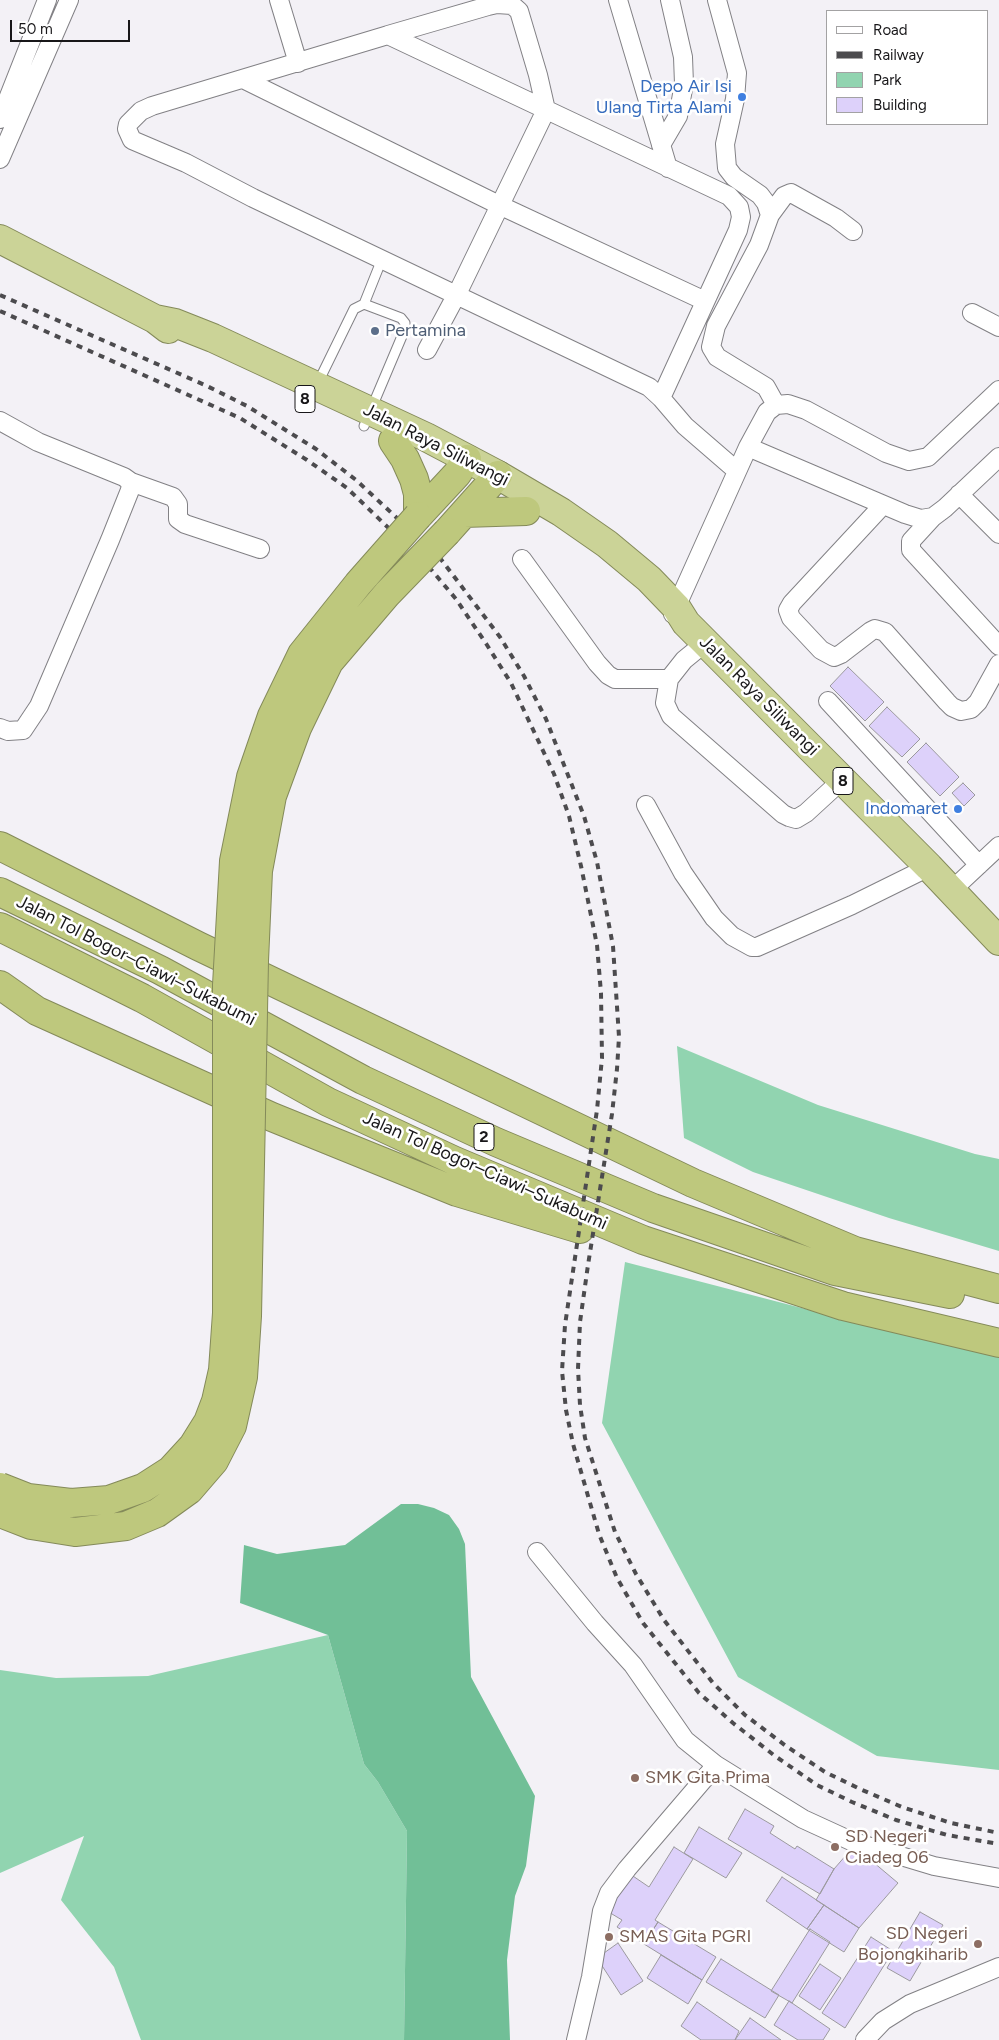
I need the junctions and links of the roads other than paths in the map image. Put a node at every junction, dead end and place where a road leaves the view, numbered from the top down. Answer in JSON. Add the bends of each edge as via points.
{"nodes":[{"id":1,"x":47,"y":0,"type":"edge"},
{"id":2,"x":69,"y":0,"type":"edge"},
{"id":3,"x":279,"y":0,"type":"edge"},
{"id":4,"x":618,"y":0,"type":"edge"},
{"id":5,"x":670,"y":0,"type":"edge"},
{"id":6,"x":717,"y":0,"type":"edge"},
{"id":7,"x":388,"y":35,"type":"junction"},
{"id":8,"x":298,"y":63,"type":"junction"},
{"id":9,"x":245,"y":80,"type":"junction"},
{"id":10,"x":23,"y":85,"type":"junction"},
{"id":11,"x":546,"y":110,"type":"junction"},
{"id":12,"x":0,"y":119,"type":"edge"},
{"id":13,"x":661,"y":146,"type":"junction"},
{"id":14,"x":0,"y":159,"type":"edge"},
{"id":15,"x":668,"y":168,"type":"junction"},
{"id":16,"x":499,"y":205,"type":"junction"},
{"id":17,"x":741,"y":217,"type":"junction"},
{"id":18,"x":769,"y":218,"type":"junction"},
{"id":19,"x":853,"y":231,"type":"dead end"},
{"id":20,"x":0,"y":239,"type":"edge"},
{"id":21,"x":382,"y":259,"type":"junction"},
{"id":22,"x":457,"y":294,"type":"junction"},
{"id":23,"x":705,"y":302,"type":"junction"},
{"id":24,"x":364,"y":304,"type":"junction"},
{"id":25,"x":972,"y":313,"type":"dead end"},
{"id":26,"x":999,"y":327,"type":"edge"},
{"id":27,"x":427,"y":350,"type":"dead end"},
{"id":28,"x":999,"y":390,"type":"edge"},
{"id":29,"x":313,"y":394,"type":"junction"},
{"id":30,"x":661,"y":398,"type":"junction"},
{"id":31,"x":776,"y":405,"type":"junction"},
{"id":32,"x":367,"y":418,"type":"junction"},
{"id":33,"x":0,"y":421,"type":"edge"},
{"id":34,"x":393,"y":441,"type":"junction"},
{"id":35,"x":748,"y":447,"type":"junction"},
{"id":36,"x":999,"y":457,"type":"edge"},
{"id":37,"x":462,"y":466,"type":"junction"},
{"id":38,"x":737,"y":471,"type":"junction"},
{"id":39,"x":131,"y":482,"type":"junction"},
{"id":40,"x":492,"y":482,"type":"junction"},
{"id":41,"x":959,"y":494,"type":"junction"},
{"id":42,"x":883,"y":505,"type":"junction"},
{"id":43,"x":526,"y":511,"type":"junction"},
{"id":44,"x":418,"y":516,"type":"junction"},
{"id":45,"x":932,"y":517,"type":"junction"},
{"id":46,"x":455,"y":522,"type":"junction"},
{"id":47,"x":999,"y":534,"type":"edge"},
{"id":48,"x":260,"y":549,"type":"dead end"},
{"id":49,"x":522,"y":559,"type":"dead end"},
{"id":50,"x":678,"y":615,"type":"junction"},
{"id":51,"x":706,"y":642,"type":"junction"},
{"id":52,"x":999,"y":646,"type":"edge"},
{"id":53,"x":999,"y":664,"type":"edge"},
{"id":54,"x":669,"y":679,"type":"junction"},
{"id":55,"x":828,"y":701,"type":"dead end"},
{"id":56,"x":0,"y":728,"type":"edge"},
{"id":57,"x":842,"y":780,"type":"junction"},
{"id":58,"x":646,"y":805,"type":"dead end"},
{"id":59,"x":0,"y":846,"type":"edge"},
{"id":60,"x":999,"y":846,"type":"edge"},
{"id":61,"x":979,"y":865,"type":"junction"},
{"id":62,"x":929,"y":867,"type":"junction"},
{"id":63,"x":952,"y":890,"type":"junction"},
{"id":64,"x":0,"y":892,"type":"edge"},
{"id":65,"x":0,"y":927,"type":"edge"},
{"id":66,"x":999,"y":941,"type":"edge"},
{"id":67,"x":0,"y":985,"type":"edge"},
{"id":68,"x":0,"y":998,"type":"edge"},
{"id":69,"x":37,"y":1011,"type":"junction"},
{"id":70,"x":642,"y":1240,"type":"junction"},
{"id":71,"x":999,"y":1289,"type":"edge"},
{"id":72,"x":999,"y":1304,"type":"edge"},
{"id":73,"x":999,"y":1343,"type":"edge"},
{"id":74,"x":0,"y":1487,"type":"edge"},
{"id":75,"x":0,"y":1513,"type":"edge"},
{"id":76,"x":537,"y":1552,"type":"dead end"},
{"id":77,"x":716,"y":1765,"type":"junction"},
{"id":78,"x":903,"y":1857,"type":"junction"},
{"id":79,"x":999,"y":1867,"type":"edge"},
{"id":80,"x":999,"y":1878,"type":"edge"},
{"id":81,"x":999,"y":1967,"type":"edge"},
{"id":82,"x":576,"y":2040,"type":"edge"},
{"id":83,"x":865,"y":2040,"type":"edge"}],
"edges":[{"from":1,"to":10,"type":"street"},
{"from":2,"to":10,"type":"street"},
{"from":3,"to":8,"type":"street"},
{"from":4,"to":13,"type":"street"},
{"from":5,"to":13,"type":"street","via":[[684,84],[678,116]]},
{"from":6,"to":18,"type":"street","via":[[737,73],[736,99],[724,144],[727,168],[734,177],[760,195],[766,203]]},
{"from":7,"to":8,"type":"street"},
{"from":7,"to":11,"type":"street"},
{"from":7,"to":11,"type":"street","via":[[497,4],[516,7],[534,59]]},
{"from":8,"to":9,"type":"street"},
{"from":9,"to":16,"type":"street"},
{"from":9,"to":21,"type":"street","via":[[141,111],[128,124],[128,134],[132,140],[195,167]]},
{"from":10,"to":12,"type":"street"},
{"from":10,"to":14,"type":"street"},
{"from":11,"to":15,"type":"street"},
{"from":11,"to":16,"type":"street"},
{"from":13,"to":15,"type":"street"},
{"from":15,"to":17,"type":"street","via":[[729,196],[739,207]]},
{"from":16,"to":22,"type":"street"},
{"from":16,"to":23,"type":"street"},
{"from":17,"to":18,"type":"street"},
{"from":17,"to":23,"type":"street"},
{"from":18,"to":19,"type":"street","via":[[780,200],[791,193]]},
{"from":18,"to":31,"type":"street","via":[[759,245],[716,326],[711,347],[718,357],[766,387]]},
{"from":20,"to":29,"type":"highway","name":"Jalan Raya Siliwangi","number":"8","via":[[154,319],[225,361]]},
{"from":21,"to":22,"type":"street"},
{"from":21,"to":24,"type":"lane"},
{"from":22,"to":27,"type":"street"},
{"from":22,"to":30,"type":"street","via":[[626,375],[649,387]]},
{"from":23,"to":30,"type":"street"},
{"from":24,"to":29,"type":"lane","via":[[354,309]]},
{"from":24,"to":32,"type":"lane","via":[[402,318],[405,323]]},
{"from":25,"to":26,"type":"street"},
{"from":28,"to":31,"type":"street","via":[[928,456],[909,461],[886,453],[806,410],[788,404]]},
{"from":29,"to":32,"type":"highway","name":"Jalan Raya Siliwangi","number":"8"},
{"from":30,"to":38,"type":"street","via":[[685,426]]},
{"from":31,"to":35,"type":"street","via":[[767,412]]},
{"from":32,"to":34,"type":"highway","name":"Jalan Raya Siliwangi","number":"8"},
{"from":32,"to":37,"type":"highway","name":"Jalan Raya Siliwangi","number":"8"},
{"from":33,"to":39,"type":"street","via":[[38,442]]},
{"from":34,"to":37,"type":"highway","name":"Jalan Raya Siliwangi","number":"8"},
{"from":34,"to":44,"type":"highway","via":[[414,478]]},
{"from":35,"to":38,"type":"street"},
{"from":35,"to":42,"type":"street"},
{"from":36,"to":41,"type":"street"},
{"from":37,"to":40,"type":"highway","name":"Jalan Raya Siliwangi","number":"8"},
{"from":37,"to":44,"type":"highway"},
{"from":38,"to":50,"type":"street"},
{"from":39,"to":48,"type":"street","via":[[173,497],[178,504],[178,519],[185,524]]},
{"from":39,"to":56,"type":"street","via":[[110,540],[39,706],[24,730]]},
{"from":40,"to":43,"type":"highway","name":"Jalan Raya Siliwangi","number":"8"},
{"from":40,"to":46,"type":"highway"},
{"from":40,"to":50,"type":"highway","name":"Jalan Raya Siliwangi","number":"8","via":[[561,512],[607,544],[649,579]]},
{"from":41,"to":45,"type":"street"},
{"from":41,"to":47,"type":"street"},
{"from":42,"to":45,"type":"street","via":[[912,517]]},
{"from":42,"to":53,"type":"street","via":[[792,603],[788,610],[791,618],[821,650],[834,656],[875,629],[885,632],[947,702],[961,711],[978,702]]},
{"from":43,"to":46,"type":"highway"},
{"from":43,"to":50,"type":"highway","name":"Jalan Raya Siliwangi","number":"8","via":[[590,554],[637,591]]},
{"from":44,"to":74,"type":"highway","bridge":true,"via":[[302,654],[272,716],[251,776],[234,861],[227,985],[226,1332],[223,1370],[208,1422],[172,1470],[144,1488],[109,1500],[70,1503],[28,1498]]},
{"from":45,"to":52,"type":"street","via":[[912,540],[911,550]]},
{"from":46,"to":75,"type":"highway","bridge":true,"via":[[329,662],[297,728],[272,796],[258,871],[247,1316],[243,1376],[232,1426],[214,1461],[189,1490],[157,1513],[126,1526],[75,1532],[31,1525]]},
{"from":49,"to":54,"type":"street","via":[[608,676],[615,679]]},
{"from":50,"to":51,"type":"highway","name":"Jalan Raya Siliwangi","number":"8"},
{"from":51,"to":54,"type":"street","via":[[684,660]]},
{"from":51,"to":57,"type":"highway","name":"Jalan Raya Siliwangi","number":"8"},
{"from":54,"to":57,"type":"street","via":[[665,703],[672,716],[783,814],[796,819]]},
{"from":55,"to":61,"type":"street"},
{"from":57,"to":62,"type":"highway","name":"Jalan Raya Siliwangi","number":"8"},
{"from":58,"to":62,"type":"street","via":[[683,872],[714,918],[732,936],[752,947],[852,906]]},
{"from":59,"to":71,"type":"highway","via":[[198,946],[693,1183],[855,1251]]},
{"from":60,"to":61,"type":"street"},
{"from":61,"to":63,"type":"street"},
{"from":62,"to":63,"type":"highway","name":"Jalan Raya Siliwangi","number":"8"},
{"from":63,"to":66,"type":"highway","name":"Jalan Raya Siliwangi","number":"8"},
{"from":64,"to":72,"type":"highway","name":"Jalan Tol Bogor–Ciawi–Sukabumi","number":"2","via":[[160,970],[362,1080],[496,1142],[653,1208],[835,1271]]},
{"from":65,"to":70,"type":"highway","name":"Jalan Tol Bogor–Ciawi–Sukabumi","number":"2","via":[[142,998],[328,1102],[455,1161]]},
{"from":67,"to":69,"type":"highway"},
{"from":68,"to":69,"type":"highway"},
{"from":69,"to":70,"type":"highway","via":[[272,1116],[457,1192],[594,1233]]},
{"from":70,"to":73,"type":"highway","name":"Jalan Tol Bogor–Ciawi–Sukabumi","number":"2","via":[[843,1306]]},
{"from":76,"to":77,"type":"street","via":[[633,1665],[685,1740]]},
{"from":77,"to":78,"type":"street","via":[[823,1830]]},
{"from":77,"to":82,"type":"street","via":[[609,1893],[602,1911]]},
{"from":78,"to":79,"type":"street","via":[[948,1858]]},
{"from":78,"to":80,"type":"street"},
{"from":81,"to":83,"type":"street","via":[[903,2008],[883,2021]]}]}
